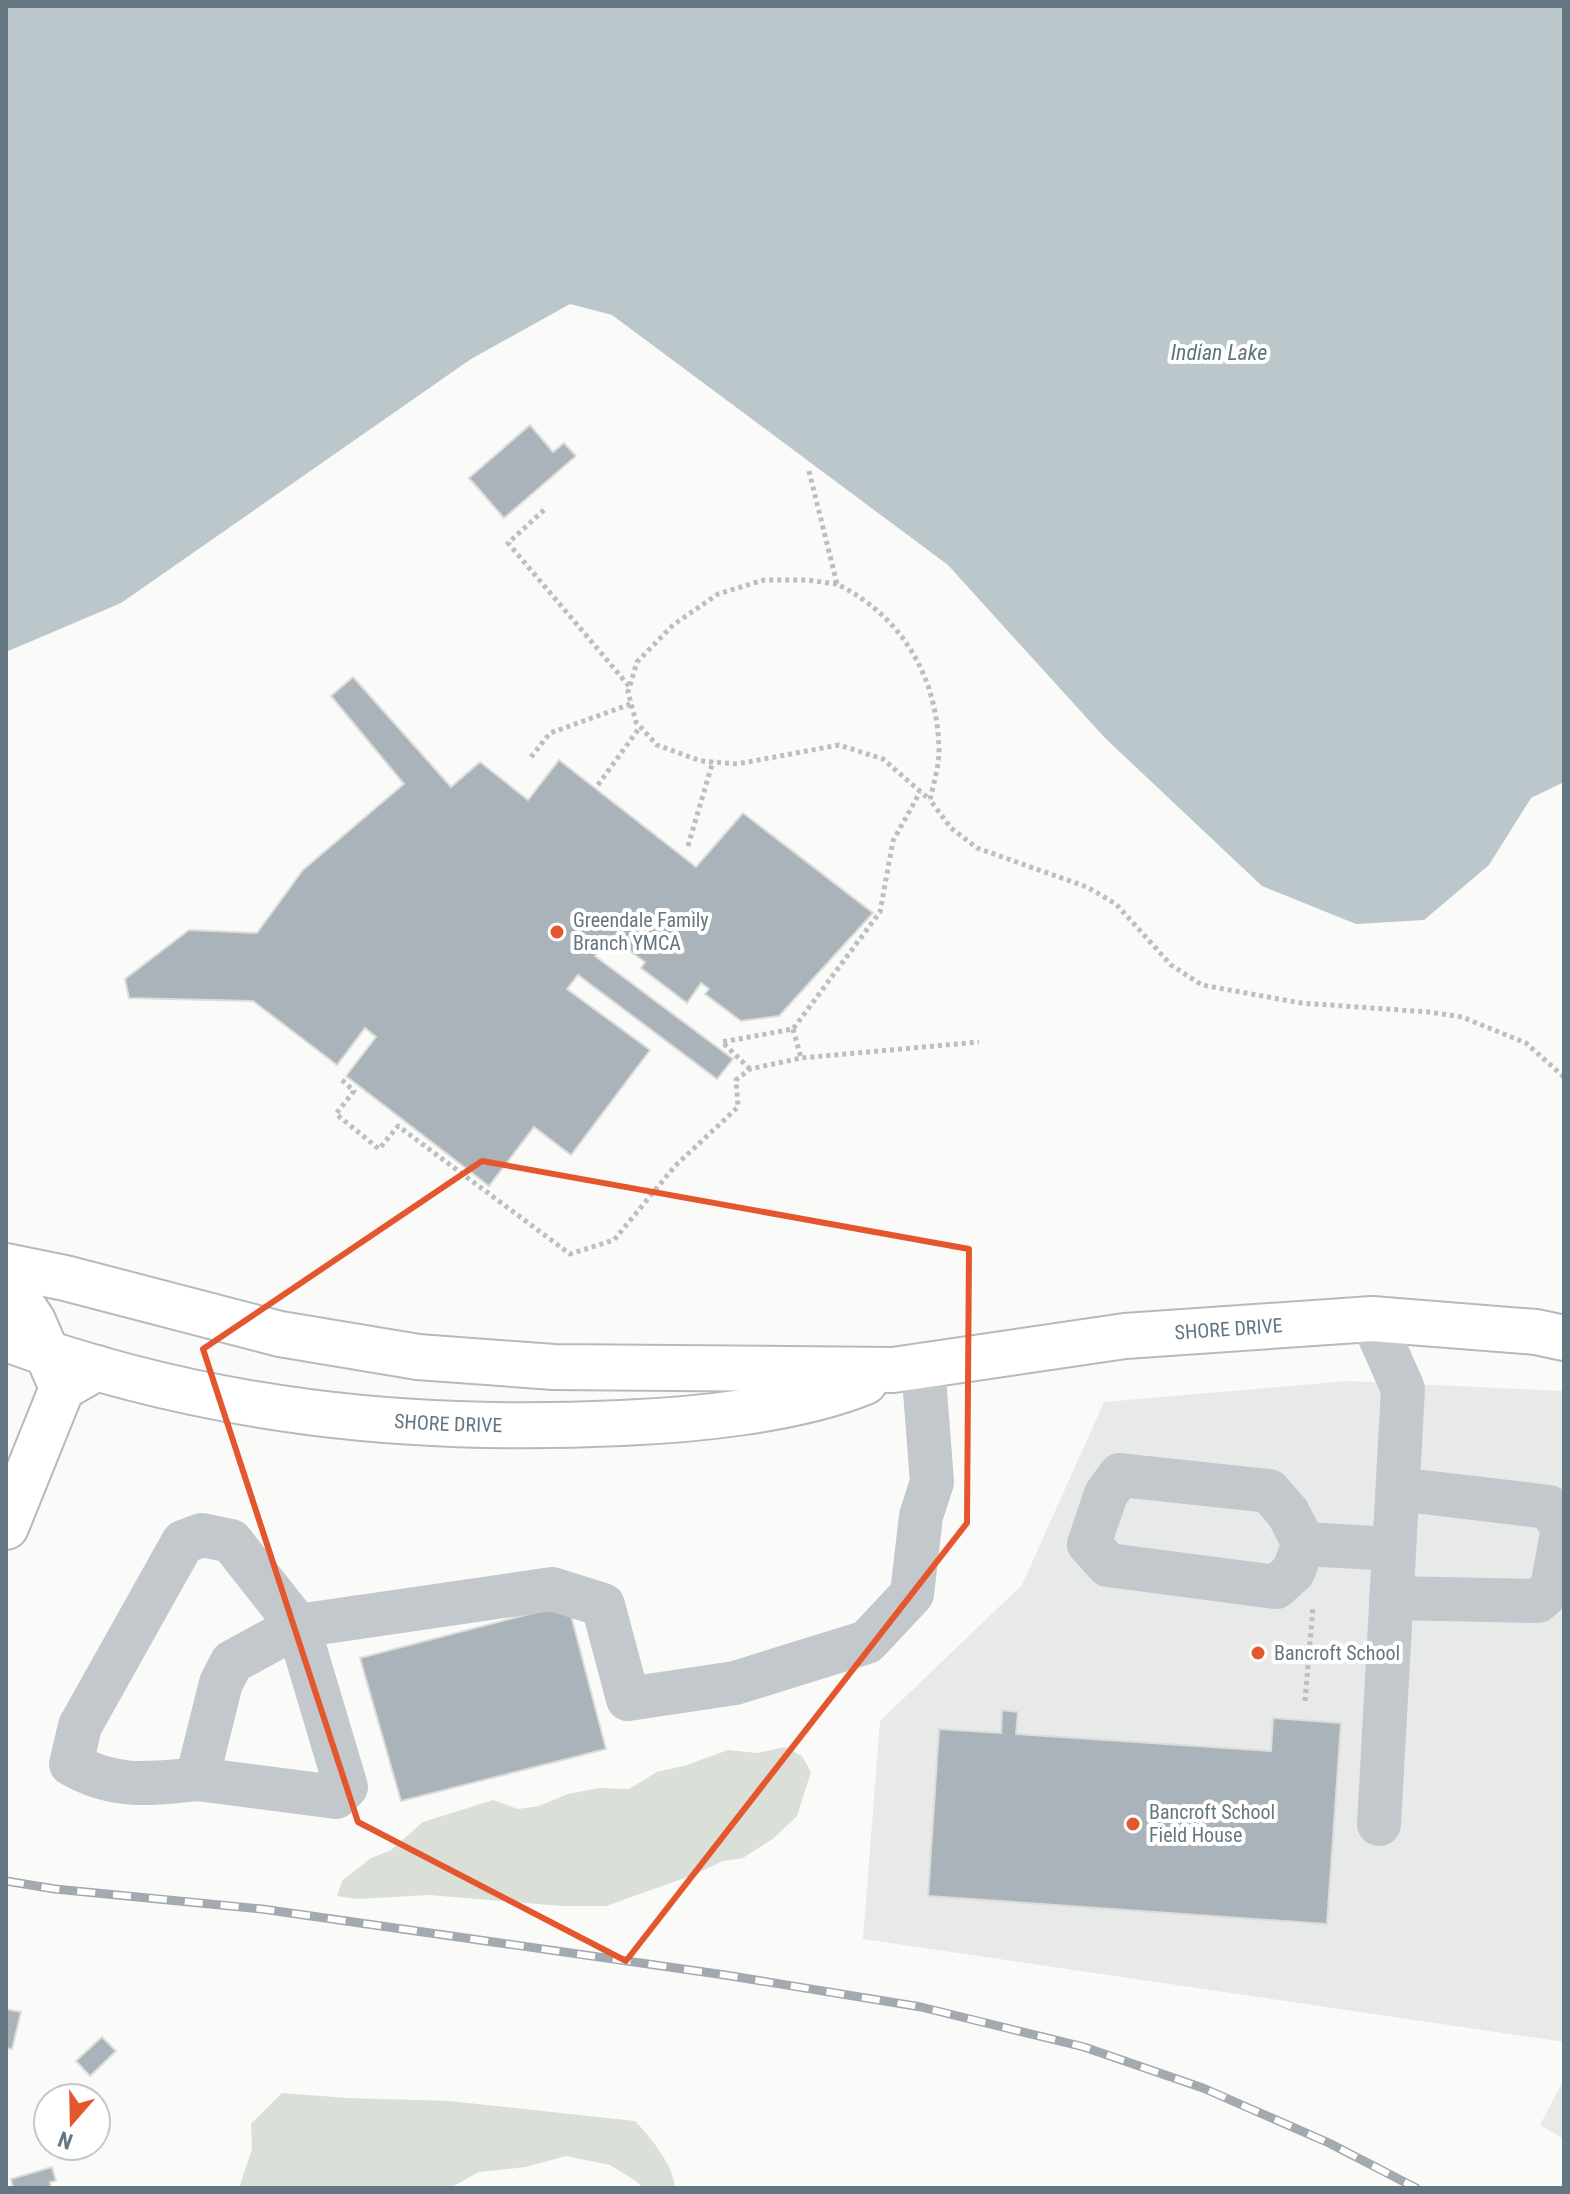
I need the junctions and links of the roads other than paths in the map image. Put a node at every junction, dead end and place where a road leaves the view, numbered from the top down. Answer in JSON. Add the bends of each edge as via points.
{"nodes":[{"id":1,"x":6,"y":1266,"type":"edge"},
{"id":2,"x":6,"y":1281,"type":"edge"},
{"id":3,"x":1372,"y":1319,"type":"junction"},
{"id":4,"x":1564,"y":1338,"type":"edge"},
{"id":5,"x":6,"y":1339,"type":"edge"},
{"id":6,"x":908,"y":1368,"type":"junction"},
{"id":7,"x":69,"y":1370,"type":"junction"},
{"id":8,"x":1398,"y":1489,"type":"junction"},
{"id":9,"x":6,"y":1527,"type":"edge"},
{"id":10,"x":1311,"y":1545,"type":"road end"},
{"id":11,"x":1394,"y":1549,"type":"junction"},
{"id":12,"x":1391,"y":1598,"type":"junction"},
{"id":13,"x":298,"y":1626,"type":"junction"},
{"id":14,"x":197,"y":1779,"type":"junction"},
{"id":15,"x":1379,"y":1824,"type":"dead end"}],
"edges":[{"from":1,"to":6,"type":"main road","name":"SHORE DRIVE","via":[[280,1334],[418,1357],[554,1367]]},
{"from":2,"to":7,"type":"main road"},
{"from":3,"to":4,"type":"main road","name":"SHORE DRIVE"},
{"from":3,"to":6,"type":"main road","name":"SHORE DRIVE","via":[[1125,1336]]},
{"from":3,"to":8,"type":"lane","via":[[1403,1389]]},
{"from":5,"to":7,"type":"main road","name":"SHORE DRIVE"},
{"from":6,"to":7,"type":"main road","name":"SHORE DRIVE","via":[[843,1391],[740,1411],[670,1421],[528,1426],[371,1421],[293,1412]]},
{"from":6,"to":13,"type":"lane","via":[[932,1482],[921,1516],[912,1594],[867,1642],[735,1683],[628,1699],[603,1605],[552,1589]]},
{"from":7,"to":9,"type":"main road"},
{"from":8,"to":11,"type":"lane"},
{"from":8,"to":12,"type":"lane","via":[[1549,1507],[1563,1528],[1552,1588],[1538,1601]]},
{"from":10,"to":11,"type":"lane"},
{"from":11,"to":12,"type":"lane"},
{"from":12,"to":15,"type":"lane"},
{"from":13,"to":14,"type":"lane","via":[[232,1662],[221,1683]]},
{"from":13,"to":14,"type":"lane","via":[[346,1787],[336,1797]]},
{"from":13,"to":14,"type":"lane","via":[[231,1541],[202,1535],[183,1542],[80,1726],[71,1764],[92,1776],[137,1785]]}]}
